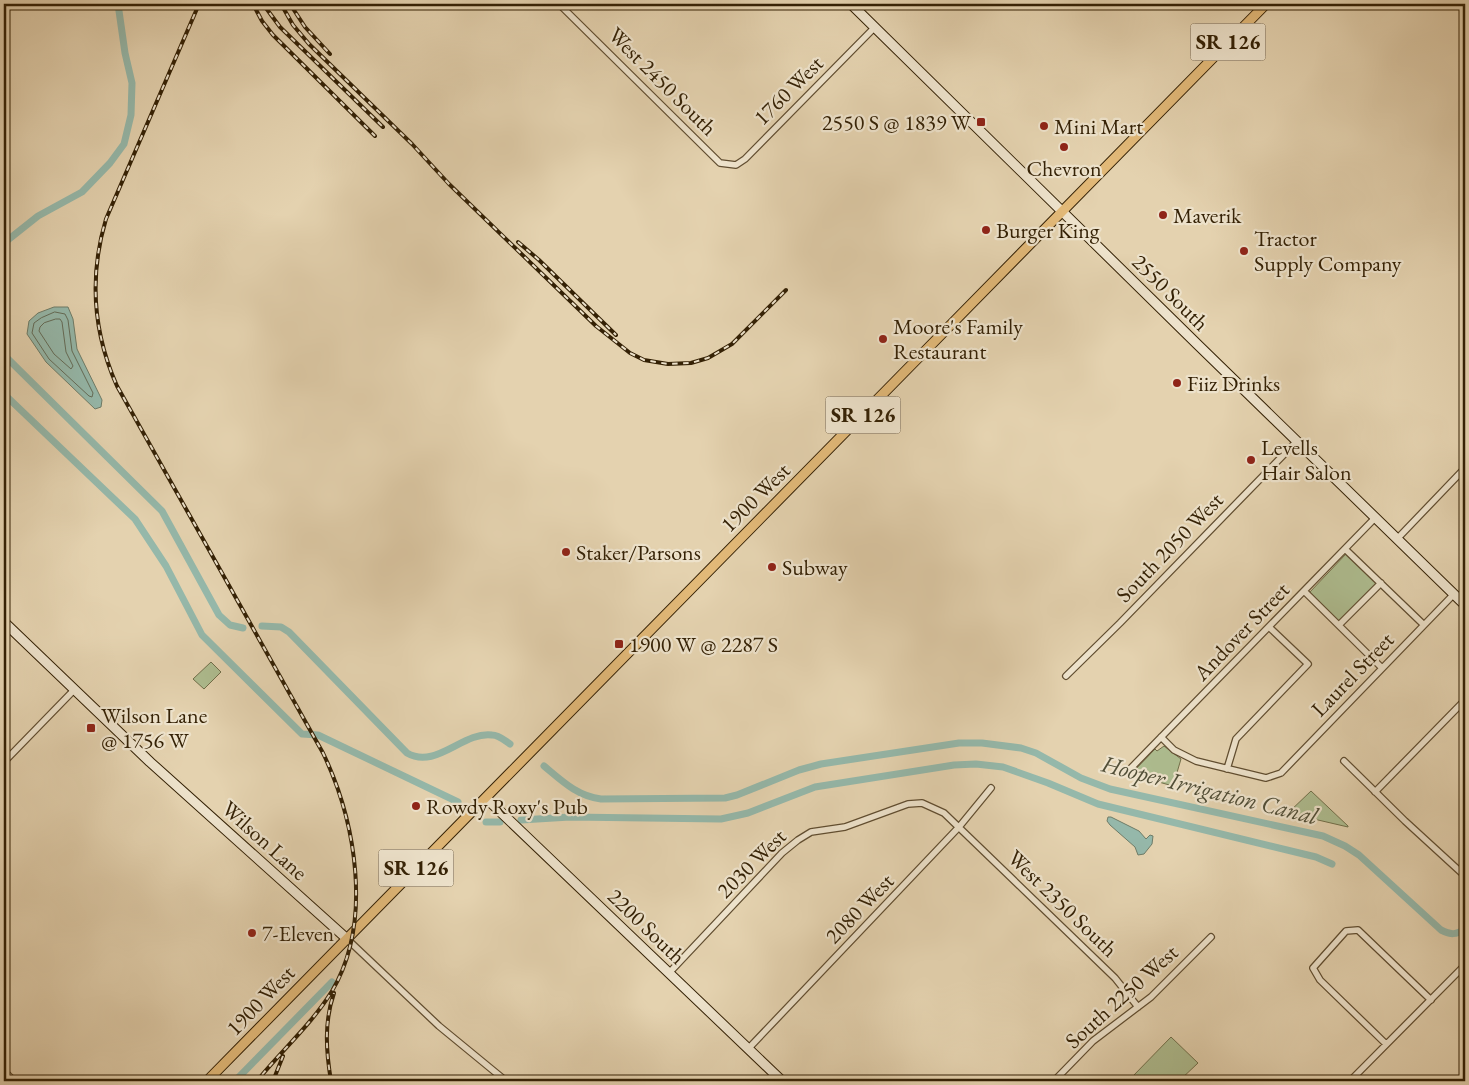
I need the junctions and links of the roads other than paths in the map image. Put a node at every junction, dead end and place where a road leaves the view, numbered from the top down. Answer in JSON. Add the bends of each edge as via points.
{"nodes":[{"id":1,"x":559,"y":4,"type":"edge"},
{"id":2,"x":852,"y":4,"type":"edge"},
{"id":3,"x":1266,"y":4,"type":"edge"},
{"id":4,"x":875,"y":27,"type":"junction"},
{"id":5,"x":720,"y":163,"type":"joint"},
{"id":6,"x":1063,"y":211,"type":"junction"},
{"id":7,"x":1297,"y":441,"type":"junction"},
{"id":8,"x":1465,"y":468,"type":"edge"},
{"id":9,"x":1375,"y":518,"type":"junction"},
{"id":10,"x":1397,"y":538,"type":"junction"},
{"id":11,"x":1345,"y":549,"type":"junction"},
{"id":12,"x":1381,"y":583,"type":"junction"},
{"id":13,"x":1304,"y":590,"type":"junction"},
{"id":14,"x":1454,"y":594,"type":"junction"},
{"id":15,"x":1465,"y":605,"type":"edge"},
{"id":16,"x":4,"y":622,"type":"edge"},
{"id":17,"x":1339,"y":625,"type":"junction"},
{"id":18,"x":1424,"y":625,"type":"junction"},
{"id":19,"x":1269,"y":627,"type":"junction"},
{"id":20,"x":1382,"y":668,"type":"junction"},
{"id":21,"x":1066,"y":676,"type":"dead end"},
{"id":22,"x":74,"y":690,"type":"junction"},
{"id":23,"x":1465,"y":700,"type":"edge"},
{"id":24,"x":1161,"y":737,"type":"junction"},
{"id":25,"x":1344,"y":761,"type":"dead end"},
{"id":26,"x":4,"y":762,"type":"edge"},
{"id":27,"x":1131,"y":768,"type":"dead end"},
{"id":28,"x":1227,"y":769,"type":"junction"},
{"id":29,"x":991,"y":788,"type":"dead end"},
{"id":30,"x":1375,"y":792,"type":"junction"},
{"id":31,"x":486,"y":798,"type":"junction"},
{"id":32,"x":959,"y":827,"type":"junction"},
{"id":33,"x":1465,"y":876,"type":"edge"},
{"id":34,"x":1211,"y":937,"type":"dead end"},
{"id":35,"x":346,"y":938,"type":"junction"},
{"id":36,"x":1465,"y":965,"type":"edge"},
{"id":37,"x":669,"y":973,"type":"junction"},
{"id":38,"x":1431,"y":1000,"type":"junction"},
{"id":39,"x":1138,"y":1007,"type":"junction"},
{"id":40,"x":1386,"y":1044,"type":"junction"},
{"id":41,"x":748,"y":1049,"type":"junction"},
{"id":42,"x":4,"y":1071,"type":"edge"},
{"id":43,"x":14,"y":1081,"type":"edge"},
{"id":44,"x":207,"y":1081,"type":"edge"},
{"id":45,"x":506,"y":1081,"type":"edge"},
{"id":46,"x":782,"y":1081,"type":"edge"},
{"id":47,"x":1054,"y":1081,"type":"edge"},
{"id":48,"x":1350,"y":1081,"type":"edge"}],
"edges":[{"from":1,"to":5,"type":"street","name":"West 2450 South"},
{"from":2,"to":4,"type":"street","name":"2550 South"},
{"from":3,"to":6,"type":"main road","name":"1900 West","number":"SR 126"},
{"from":4,"to":5,"type":"street","name":"1760 West","via":[[745,159],[736,165]]},
{"from":4,"to":6,"type":"street","name":"2550 South"},
{"from":6,"to":7,"type":"street","name":"2550 South"},
{"from":6,"to":31,"type":"main road","name":"1900 West","number":"SR 126"},
{"from":7,"to":9,"type":"street","name":"2550 South"},
{"from":7,"to":21,"type":"street","name":"South 2050 West"},
{"from":8,"to":10,"type":"street"},
{"from":9,"to":10,"type":"street","name":"2550 South"},
{"from":9,"to":11,"type":"street","name":"Andover Street"},
{"from":10,"to":14,"type":"street","name":"2550 South"},
{"from":11,"to":12,"type":"street"},
{"from":11,"to":13,"type":"street","name":"Andover Street"},
{"from":12,"to":17,"type":"street"},
{"from":12,"to":18,"type":"street"},
{"from":13,"to":17,"type":"street"},
{"from":13,"to":19,"type":"street","name":"Andover Street"},
{"from":14,"to":15,"type":"street","name":"2550 South"},
{"from":14,"to":18,"type":"street","name":"Laurel Street"},
{"from":16,"to":22,"type":"street","name":"Wilson Lane"},
{"from":17,"to":20,"type":"street"},
{"from":18,"to":20,"type":"street","name":"Laurel Street"},
{"from":19,"to":24,"type":"street","name":"Andover Street"},
{"from":19,"to":28,"type":"street","via":[[1308,664],[1236,739]]},
{"from":20,"to":28,"type":"street","name":"Laurel Street","via":[[1281,773],[1266,778]]},
{"from":22,"to":26,"type":"street"},
{"from":22,"to":35,"type":"street","name":"Wilson Lane"},
{"from":23,"to":30,"type":"street"},
{"from":24,"to":27,"type":"street","name":"Andover Street"},
{"from":24,"to":28,"type":"street","via":[[1184,756]]},
{"from":25,"to":30,"type":"street"},
{"from":29,"to":32,"type":"street","name":"2080 West"},
{"from":30,"to":33,"type":"street"},
{"from":31,"to":35,"type":"main road","name":"1900 West","number":"SR 126"},
{"from":31,"to":37,"type":"street","name":"2200 South"},
{"from":32,"to":37,"type":"street","name":"2030 West","via":[[944,813],[922,803],[908,804],[845,827],[811,832],[782,853]]},
{"from":32,"to":39,"type":"street","name":"West 2350 South","via":[[1115,978]]},
{"from":32,"to":41,"type":"street","name":"2080 West"},
{"from":34,"to":39,"type":"street","name":"South 2250 West"},
{"from":35,"to":44,"type":"main road","name":"1900 West","number":"SR 126"},
{"from":35,"to":45,"type":"street","name":"Wilson Lane","via":[[439,1026]]},
{"from":36,"to":38,"type":"street"},
{"from":37,"to":41,"type":"street","name":"2200 South"},
{"from":38,"to":40,"type":"street"},
{"from":38,"to":40,"type":"street","via":[[1358,930],[1346,931],[1312,968],[1320,980]]},
{"from":39,"to":47,"type":"street","name":"South 2250 West","via":[[1093,1041]]},
{"from":40,"to":48,"type":"street"},
{"from":41,"to":46,"type":"street","name":"2200 South"},
{"from":42,"to":43,"type":"street"}]}
